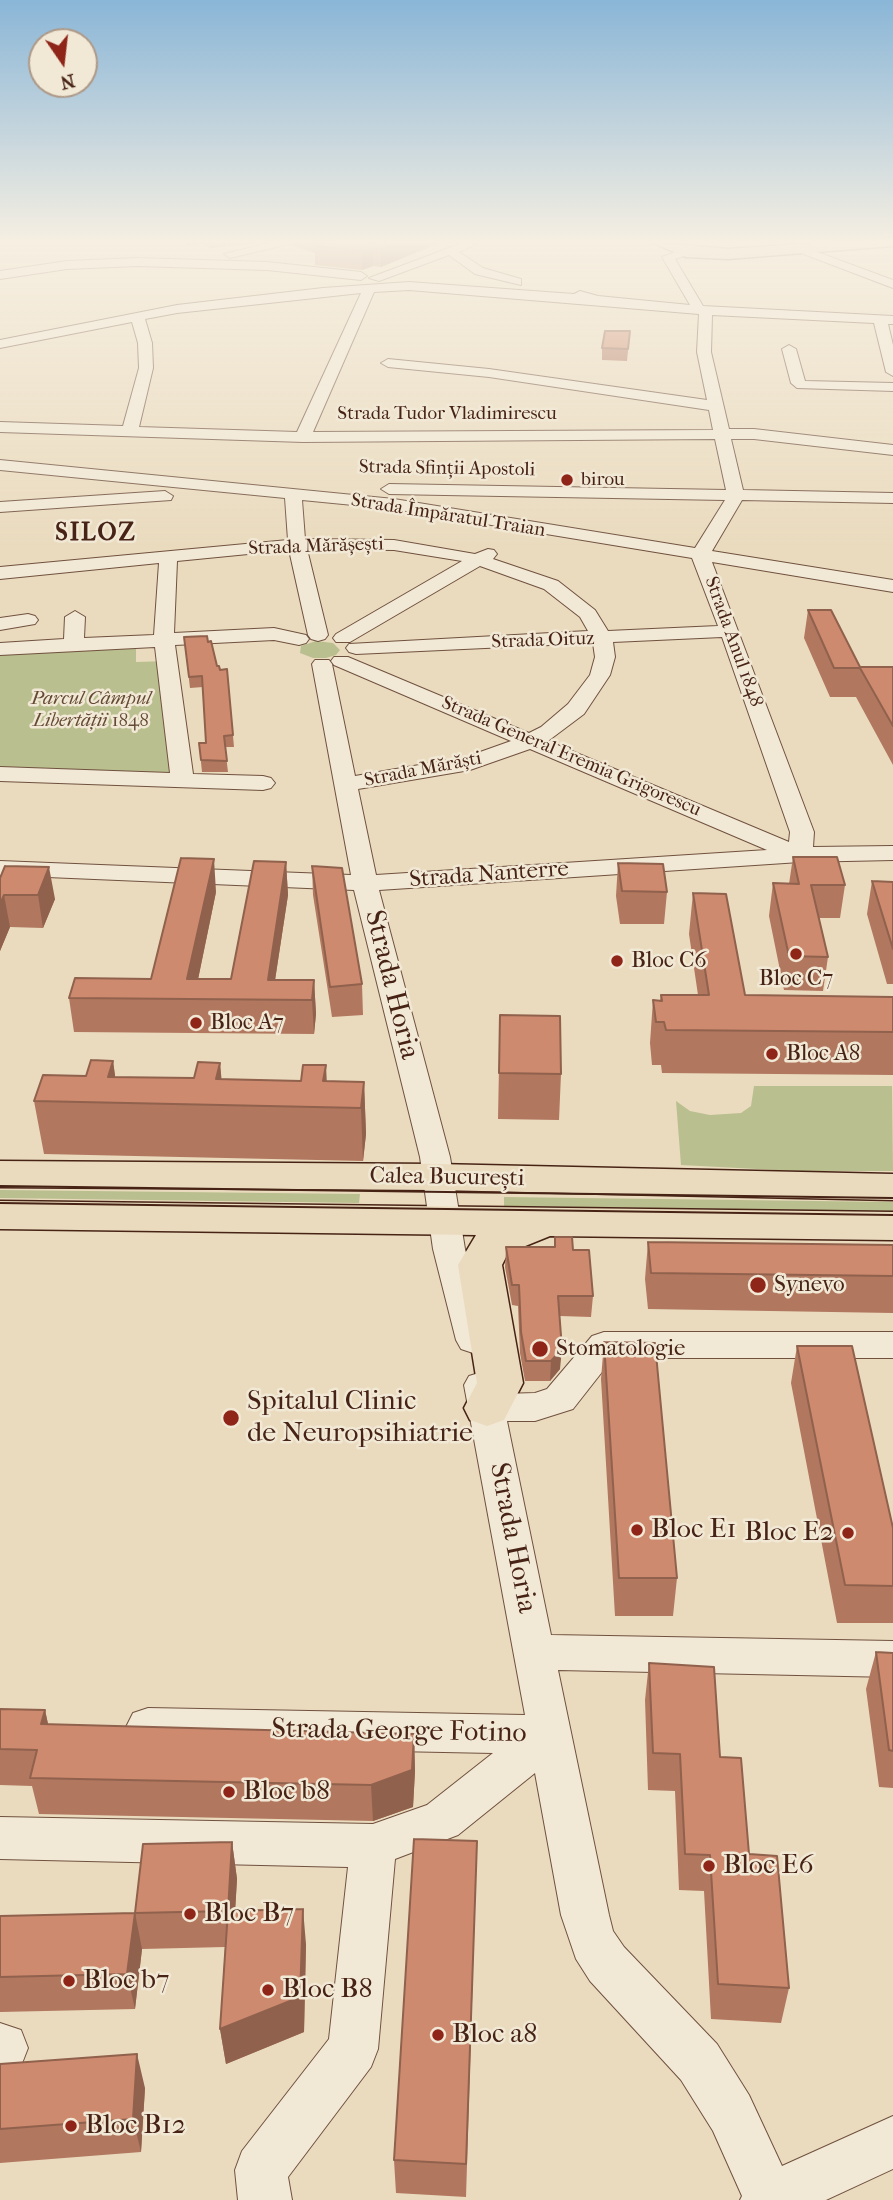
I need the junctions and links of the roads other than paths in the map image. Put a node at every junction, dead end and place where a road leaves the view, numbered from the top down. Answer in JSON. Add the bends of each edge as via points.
{"nodes":[{"id":1,"x":145,"y":345,"type":"edge"},
{"id":2,"x":343,"y":345,"type":"edge"},
{"id":3,"x":704,"y":345,"type":"edge"},
{"id":4,"x":889,"y":345,"type":"edge"},
{"id":5,"x":789,"y":349,"type":"dead end"},
{"id":6,"x":388,"y":363,"type":"dead end"},
{"id":7,"x":893,"y":372,"type":"edge"},
{"id":8,"x":893,"y":387,"type":"edge"},
{"id":9,"x":716,"y":405,"type":"junction"},
{"id":10,"x":0,"y":427,"type":"edge"},
{"id":11,"x":130,"y":431,"type":"junction"},
{"id":12,"x":723,"y":433,"type":"junction"},
{"id":13,"x":303,"y":437,"type":"junction"},
{"id":14,"x":893,"y":450,"type":"edge"},
{"id":15,"x":0,"y":465,"type":"edge"},
{"id":16,"x":246,"y":491,"type":"junction"},
{"id":17,"x":293,"y":495,"type":"junction"},
{"id":18,"x":736,"y":496,"type":"junction"},
{"id":19,"x":893,"y":498,"type":"edge"},
{"id":20,"x":0,"y":507,"type":"edge"},
{"id":21,"x":532,"y":529,"type":"junction"},
{"id":22,"x":297,"y":544,"type":"junction"},
{"id":23,"x":700,"y":555,"type":"junction"},
{"id":24,"x":168,"y":557,"type":"junction"},
{"id":25,"x":479,"y":560,"type":"junction"},
{"id":26,"x":0,"y":573,"type":"edge"},
{"id":27,"x":893,"y":586,"type":"edge"},
{"id":28,"x":75,"y":617,"type":"dead end"},
{"id":29,"x":28,"y":620,"type":"dead end"},
{"id":30,"x":0,"y":624,"type":"edge"},
{"id":31,"x":730,"y":631,"type":"junction"},
{"id":32,"x":309,"y":637,"type":"junction"},
{"id":33,"x":602,"y":638,"type":"junction"},
{"id":34,"x":164,"y":639,"type":"junction"},
{"id":35,"x":74,"y":644,"type":"junction"},
{"id":36,"x":0,"y":649,"type":"edge"},
{"id":37,"x":326,"y":656,"type":"junction"},
{"id":38,"x":533,"y":741,"type":"junction"},
{"id":39,"x":0,"y":774,"type":"edge"},
{"id":40,"x":181,"y":779,"type":"junction"},
{"id":41,"x":263,"y":783,"type":"dead end"},
{"id":42,"x":345,"y":784,"type":"junction"},
{"id":43,"x":893,"y":853,"type":"edge"},
{"id":44,"x":800,"y":855,"type":"junction"},
{"id":45,"x":0,"y":868,"type":"edge"},
{"id":46,"x":365,"y":883,"type":"junction"},
{"id":47,"x":0,"y":1174,"type":"edge"},
{"id":48,"x":436,"y":1177,"type":"junction"},
{"id":49,"x":893,"y":1187,"type":"edge"},
{"id":50,"x":0,"y":1215,"type":"edge"},
{"id":51,"x":444,"y":1221,"type":"junction"},
{"id":52,"x":548,"y":1223,"type":"junction"},
{"id":53,"x":893,"y":1227,"type":"edge"},
{"id":54,"x":892,"y":1348,"type":"edge"},
{"id":55,"x":486,"y":1408,"type":"junction"},
{"id":56,"x":534,"y":1652,"type":"junction"},
{"id":57,"x":893,"y":1659,"type":"edge"},
{"id":58,"x":108,"y":1726,"type":"edge"},
{"id":59,"x":550,"y":1735,"type":"junction"},
{"id":60,"x":0,"y":1838,"type":"edge"},
{"id":61,"x":373,"y":1846,"type":"junction"},
{"id":62,"x":893,"y":2142,"type":"edge"},
{"id":63,"x":770,"y":2199,"type":"edge"},
{"id":64,"x":265,"y":2200,"type":"edge"}],
"edges":[{"from":1,"to":11,"type":"street","via":[[146,369]]},
{"from":2,"to":13,"type":"street"},
{"from":3,"to":9,"type":"street"},
{"from":4,"to":7,"type":"street"},
{"from":5,"to":8,"type":"street","via":[[802,385]]},
{"from":6,"to":9,"type":"street"},
{"from":9,"to":12,"type":"street"},
{"from":10,"to":11,"type":"street","name":"Strada Tudor Vladimirescu"},
{"from":11,"to":13,"type":"street","name":"Strada Tudor Vladimirescu"},
{"from":12,"to":13,"type":"street","name":"Strada Tudor Vladimirescu"},
{"from":12,"to":14,"type":"street","name":"Strada Tudor Vladimirescu"},
{"from":12,"to":18,"type":"street"},
{"from":15,"to":16,"type":"street","name":"Strada Împăratul Traian"},
{"from":16,"to":17,"type":"street","name":"Strada Împăratul Traian"},
{"from":16,"to":18,"type":"street","name":"Strada Sfinții Apostoli","via":[[303,487]]},
{"from":16,"to":20,"type":"street","name":"Strada Sfinții Apostoli"},
{"from":17,"to":21,"type":"street","name":"Strada Împăratul Traian","via":[[394,504]]},
{"from":17,"to":22,"type":"street"},
{"from":18,"to":19,"type":"street","name":"Strada Sfinții Apostoli"},
{"from":18,"to":23,"type":"street","name":"Strada Anul 1848"},
{"from":21,"to":23,"type":"street","name":"Strada Împăratul Traian"},
{"from":21,"to":25,"type":"street"},
{"from":22,"to":24,"type":"street","name":"Strada Mărășești"},
{"from":22,"to":25,"type":"street","name":"Strada Mărășești","via":[[394,545]]},
{"from":22,"to":32,"type":"street"},
{"from":23,"to":27,"type":"street","name":"Strada Împăratul Traian"},
{"from":23,"to":31,"type":"street","name":"Strada Anul 1848"},
{"from":24,"to":26,"type":"street","name":"Strada Mărășești"},
{"from":24,"to":34,"type":"street"},
{"from":25,"to":33,"type":"street","name":"Strada Mărășești","via":[[529,576],[568,596],[588,614]]},
{"from":25,"to":37,"type":"street"},
{"from":28,"to":35,"type":"street"},
{"from":29,"to":30,"type":"street"},
{"from":31,"to":33,"type":"street","name":"Strada Oituz"},
{"from":31,"to":44,"type":"street","name":"Strada Anul 1848","via":[[802,832]]},
{"from":32,"to":34,"type":"street"},
{"from":32,"to":37,"type":"street"},
{"from":32,"to":37,"type":"street","via":[[287,646],[287,655]]},
{"from":33,"to":37,"type":"street","name":"Strada Oituz"},
{"from":33,"to":38,"type":"street","name":"Strada Mărăști","via":[[605,657],[590,691],[576,709]]},
{"from":34,"to":35,"type":"street"},
{"from":34,"to":40,"type":"street"},
{"from":35,"to":36,"type":"street"},
{"from":37,"to":38,"type":"street","name":"Strada General Eremia Grigorescu"},
{"from":37,"to":42,"type":"street","name":"Strada Horia"},
{"from":38,"to":42,"type":"street","name":"Strada Mărăști","via":[[429,772]]},
{"from":38,"to":44,"type":"street","name":"Strada General Eremia Grigorescu"},
{"from":39,"to":40,"type":"street"},
{"from":40,"to":41,"type":"street"},
{"from":42,"to":46,"type":"street","name":"Strada Horia"},
{"from":43,"to":44,"type":"street","name":"Strada Nanterre"},
{"from":44,"to":46,"type":"street","name":"Strada Nanterre"},
{"from":45,"to":46,"type":"street","name":"Strada Nanterre"},
{"from":46,"to":48,"type":"street","name":"Strada Horia","via":[[435,1157]]},
{"from":47,"to":48,"type":"main road","name":"Calea București"},
{"from":48,"to":49,"type":"main road","name":"Calea București"},
{"from":48,"to":51,"type":"street","name":"Strada Horia"},
{"from":50,"to":51,"type":"main road","name":"Calea București"},
{"from":51,"to":52,"type":"main road","name":"Calea București"},
{"from":51,"to":55,"type":"street","name":"Strada Horia"},
{"from":52,"to":53,"type":"main road","name":"Calea București"},
{"from":52,"to":55,"type":"main road","via":[[492,1243],[482,1260],[500,1382]]},
{"from":54,"to":55,"type":"street","via":[[604,1345],[560,1399],[535,1407]]},
{"from":55,"to":56,"type":"street","name":"Strada Horia"},
{"from":56,"to":57,"type":"street"},
{"from":56,"to":59,"type":"street","name":"Strada Horia"},
{"from":58,"to":59,"type":"street","name":"Strada George Fotino"},
{"from":59,"to":61,"type":"street","name":"Strada George Fotino","via":[[442,1820]]},
{"from":59,"to":63,"type":"street","name":"Strada Horia","via":[[593,1942],[607,1964],[699,2062],[731,2113]]},
{"from":60,"to":61,"type":"street","name":"Strada George Fotino"},
{"from":61,"to":64,"type":"street","via":[[353,2049],[261,2169]]},
{"from":62,"to":63,"type":"street"}]}
